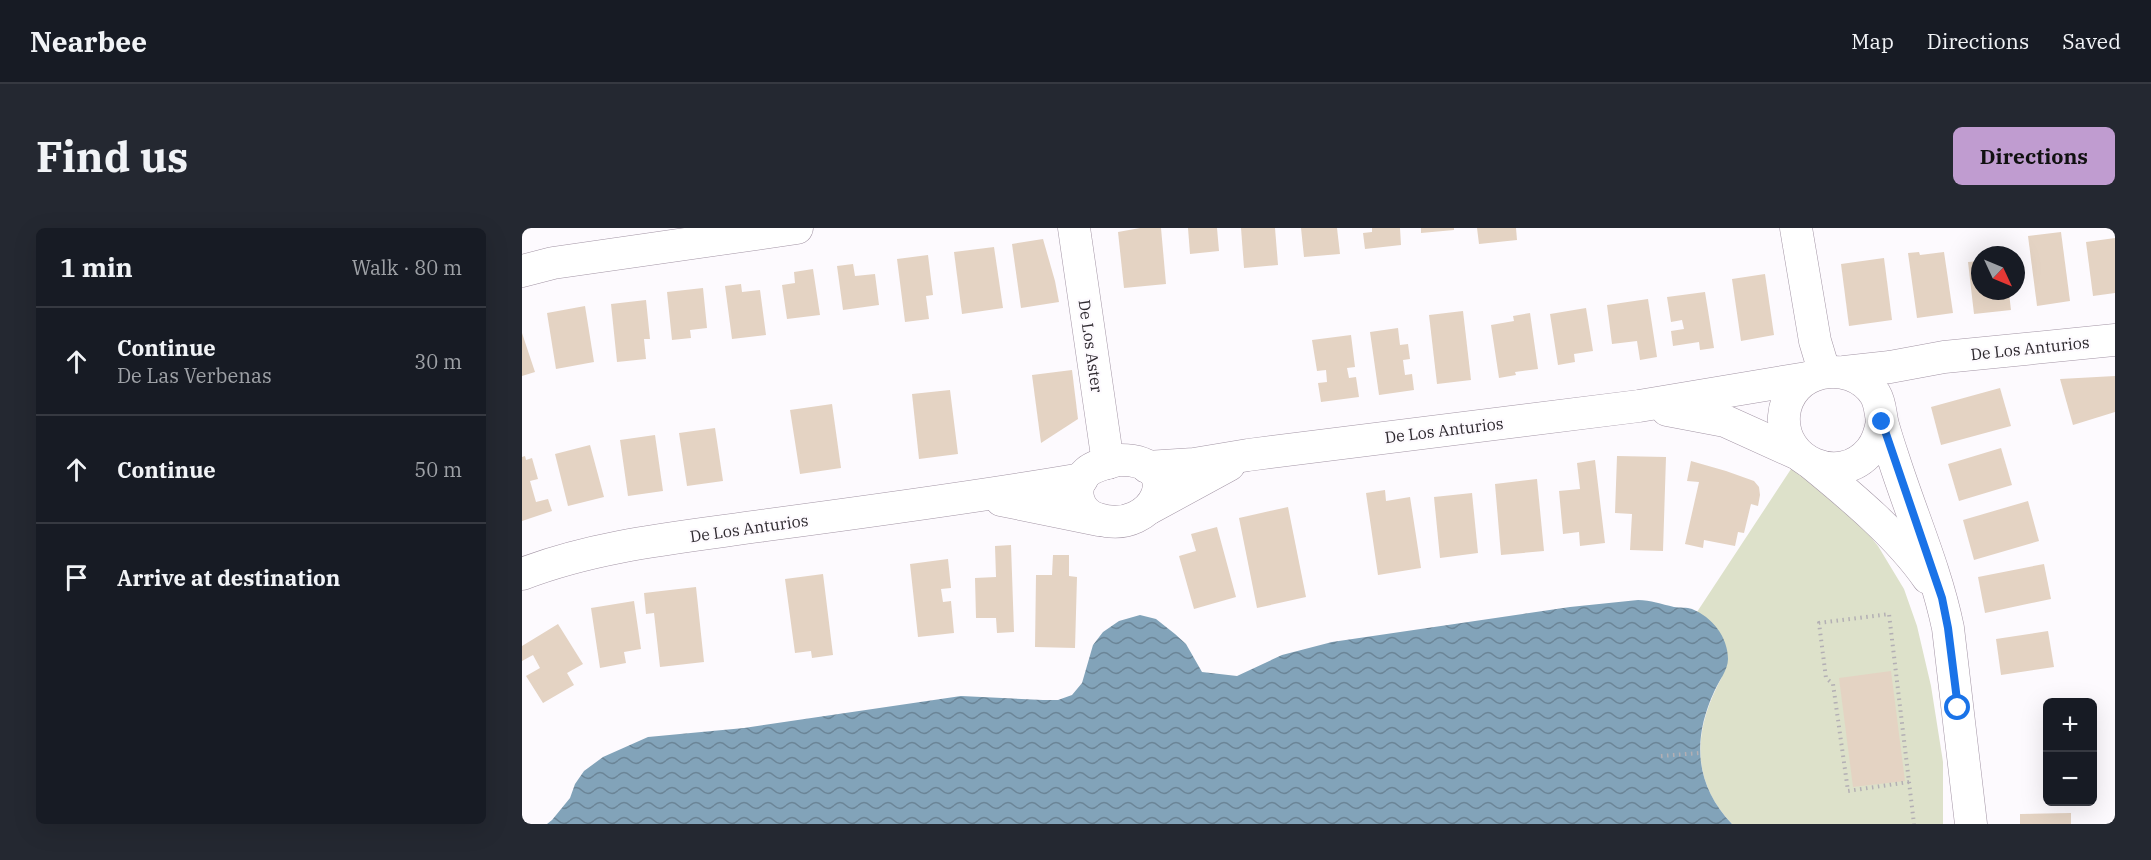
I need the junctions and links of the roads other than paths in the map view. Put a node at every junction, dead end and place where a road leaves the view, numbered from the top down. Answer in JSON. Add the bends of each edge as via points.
{"nodes":[{"id":1,"x":797,"y":228,"type":"edge"},
{"id":2,"x":1074,"y":228,"type":"edge"},
{"id":3,"x":1796,"y":228,"type":"edge"},
{"id":4,"x":522,"y":271,"type":"edge"},
{"id":5,"x":2115,"y":340,"type":"edge"},
{"id":6,"x":1944,"y":357,"type":"junction"},
{"id":7,"x":1825,"y":374,"type":"junction"},
{"id":8,"x":1639,"y":406,"type":"junction"},
{"id":9,"x":1882,"y":416,"type":"junction"},
{"id":10,"x":1248,"y":455,"type":"junction"},
{"id":11,"x":1805,"y":459,"type":"junction"},
{"id":12,"x":1147,"y":467,"type":"junction"},
{"id":13,"x":1095,"y":471,"type":"junction"},
{"id":14,"x":979,"y":497,"type":"junction"},
{"id":15,"x":1150,"y":508,"type":"junction"},
{"id":16,"x":1101,"y":520,"type":"junction"},
{"id":17,"x":522,"y":574,"type":"edge"},
{"id":18,"x":1942,"y":598,"type":"junction"},
{"id":19,"x":1971,"y":824,"type":"edge"}],
"edges":[{"from":1,"to":4,"type":"street","via":[[553,263]]},
{"from":2,"to":13,"type":"street","name":"De Los Aster"},
{"from":3,"to":7,"type":"street","via":[[1815,341]]},
{"from":5,"to":6,"type":"street","name":"De Los Anturios"},
{"from":6,"to":7,"type":"street","name":"De Los Anturios"},
{"from":6,"to":9,"type":"street","via":[[1913,374]]},
{"from":7,"to":8,"type":"street","name":"De Los Anturios"},
{"from":7,"to":9,"type":"street","via":[[1856,377],[1868,385]]},
{"from":7,"to":11,"type":"street","via":[[1796,388],[1784,414],[1789,442]]},
{"from":8,"to":10,"type":"street","name":"De Los Anturios"},
{"from":8,"to":11,"type":"street","via":[[1725,421]]},
{"from":9,"to":11,"type":"street","via":[[1878,438],[1858,462],[1843,468],[1827,468]]},
{"from":9,"to":18,"type":"street"},
{"from":10,"to":12,"type":"street","name":"De Los Anturios"},
{"from":10,"to":15,"type":"street"},
{"from":11,"to":18,"type":"street","via":[[1902,546]]},
{"from":12,"to":13,"type":"street","via":[[1130,460]]},
{"from":12,"to":15,"type":"street","via":[[1160,484]]},
{"from":13,"to":14,"type":"street"},
{"from":13,"to":16,"type":"street","via":[[1078,494],[1079,506],[1087,515]]},
{"from":14,"to":16,"type":"street"},
{"from":14,"to":17,"type":"street","name":"De Los Anturios","via":[[655,540],[554,562]]},
{"from":15,"to":16,"type":"street","via":[[1123,521]]},
{"from":18,"to":19,"type":"street"}]}
